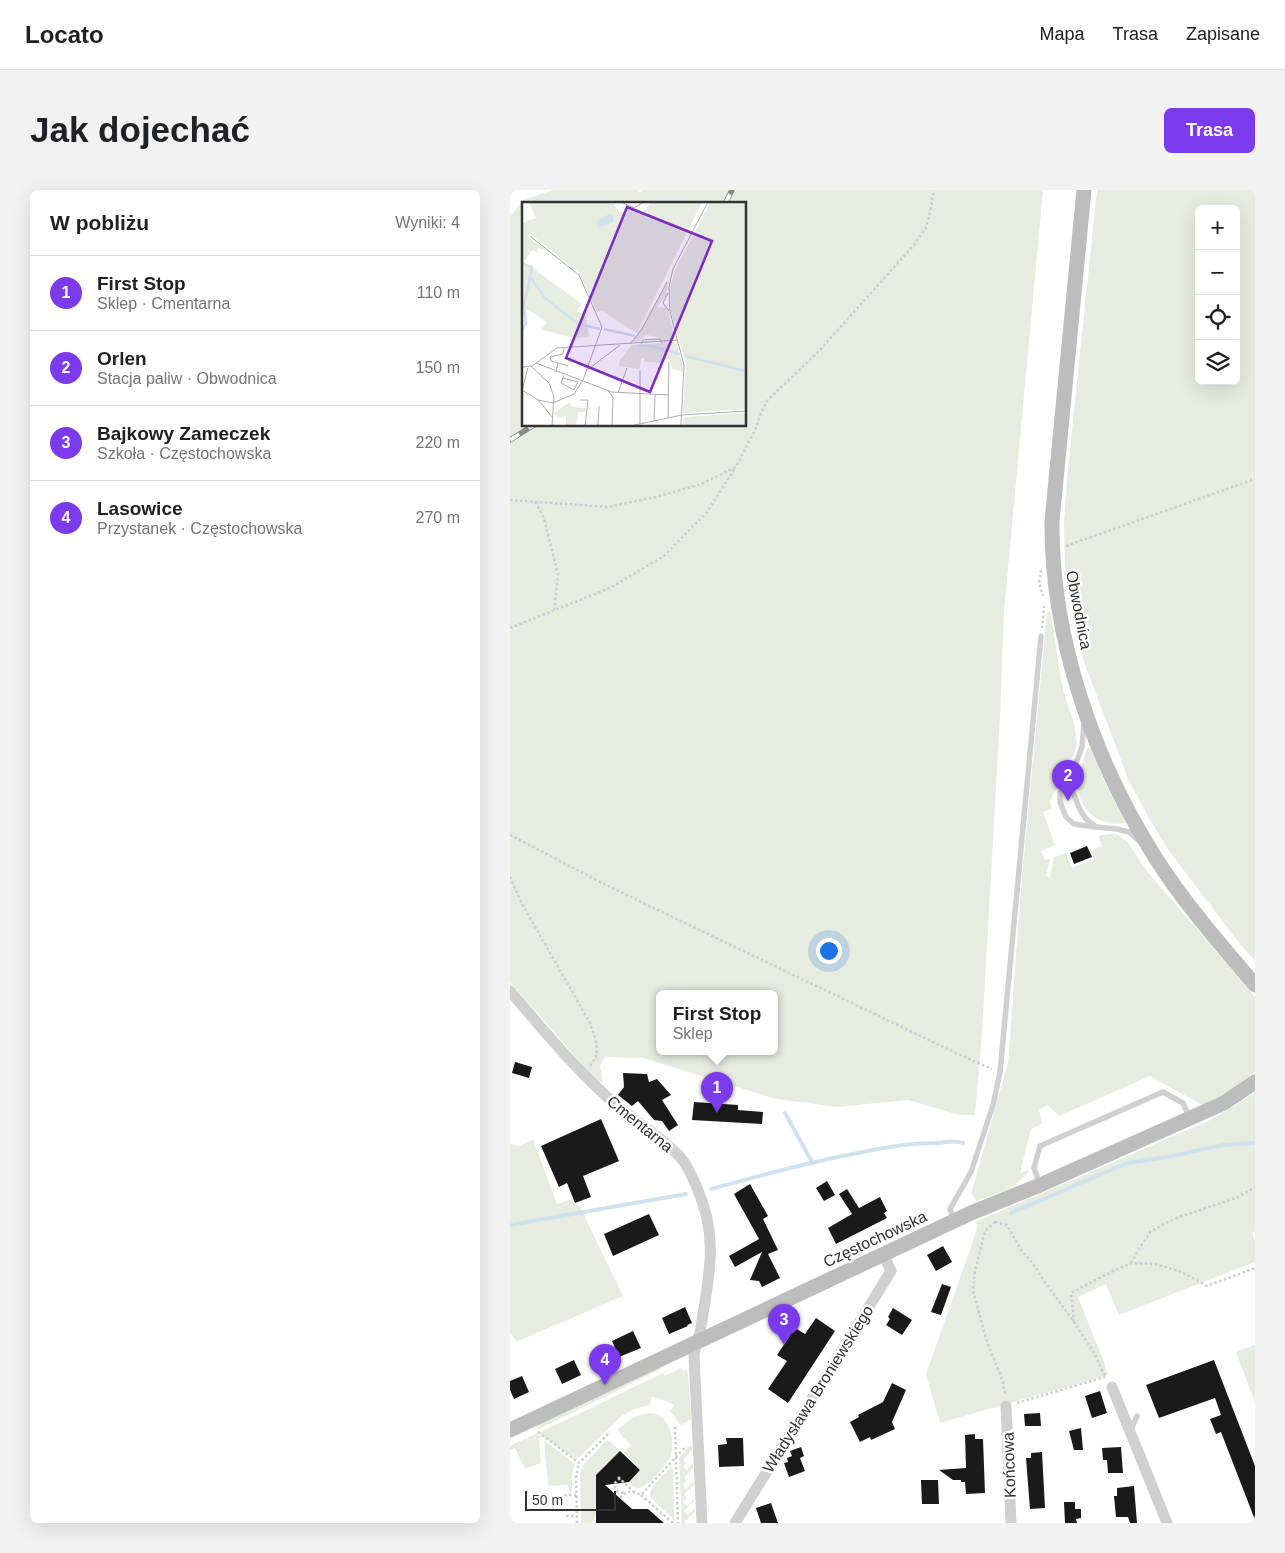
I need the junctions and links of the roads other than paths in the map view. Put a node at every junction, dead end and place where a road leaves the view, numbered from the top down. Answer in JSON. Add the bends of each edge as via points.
{"nodes":[{"id":1,"x":1084,"y":190,"type":"edge"},
{"id":2,"x":1041,"y":636,"type":"dead end"},
{"id":3,"x":1086,"y":711,"type":"junction"},
{"id":4,"x":1071,"y":776,"type":"junction"},
{"id":5,"x":1096,"y":827,"type":"junction"},
{"id":6,"x":1155,"y":858,"type":"junction"},
{"id":7,"x":1255,"y":985,"type":"edge"},
{"id":8,"x":510,"y":991,"type":"edge"},
{"id":9,"x":1255,"y":1082,"type":"edge"},
{"id":10,"x":1190,"y":1118,"type":"junction"},
{"id":11,"x":1040,"y":1185,"type":"junction"},
{"id":12,"x":955,"y":1221,"type":"junction"},
{"id":13,"x":883,"y":1254,"type":"junction"},
{"id":14,"x":696,"y":1343,"type":"junction"},
{"id":15,"x":1110,"y":1382,"type":"road end"},
{"id":16,"x":1006,"y":1406,"type":"road end"},
{"id":17,"x":1137,"y":1416,"type":"dead end"},
{"id":18,"x":510,"y":1430,"type":"edge"},
{"id":19,"x":1130,"y":1432,"type":"junction"},
{"id":20,"x":702,"y":1523,"type":"edge"},
{"id":21,"x":735,"y":1523,"type":"edge"},
{"id":22,"x":1011,"y":1523,"type":"edge"},
{"id":23,"x":1167,"y":1523,"type":"edge"}],
"edges":[{"from":1,"to":3,"type":"main road","name":"Obwodnica","via":[[1056,469],[1052,552],[1062,624]]},
{"from":2,"to":12,"type":"lane","via":[[1000,1072],[971,1172],[950,1210]]},
{"from":3,"to":4,"type":"lane","via":[[1082,747]]},
{"from":3,"to":6,"type":"main road","name":"Obwodnica","via":[[1119,793]]},
{"from":4,"to":5,"type":"lane","via":[[1070,784],[1080,810]]},
{"from":4,"to":5,"type":"lane","via":[[1060,793],[1066,817],[1074,824]]},
{"from":5,"to":6,"type":"lane","via":[[1129,832]]},
{"from":6,"to":7,"type":"main road","name":"Obwodnica"},
{"from":8,"to":14,"type":"street","name":"Cmentarna","via":[[584,1075],[617,1106],[663,1141],[682,1159],[692,1176],[707,1215],[712,1257]]},
{"from":9,"to":10,"type":"main road","name":"Częstochowska","via":[[1224,1103]]},
{"from":10,"to":11,"type":"main road","name":"Częstochowska"},
{"from":10,"to":11,"type":"lane","via":[[1183,1103],[1163,1092],[1040,1146],[1034,1168]]},
{"from":11,"to":12,"type":"main road","name":"Częstochowska"},
{"from":12,"to":13,"type":"main road","name":"Częstochowska"},
{"from":13,"to":14,"type":"main road","name":"Częstochowska"},
{"from":13,"to":21,"type":"street","name":"Władysława Broniewskiego","via":[[891,1271]]},
{"from":14,"to":18,"type":"main road","name":"Częstochowska"},
{"from":14,"to":20,"type":"street","via":[[694,1364]]},
{"from":15,"to":19,"type":"street"},
{"from":16,"to":22,"type":"street","name":"Końcowa"},
{"from":17,"to":19,"type":"lane"},
{"from":19,"to":23,"type":"street"}]}
